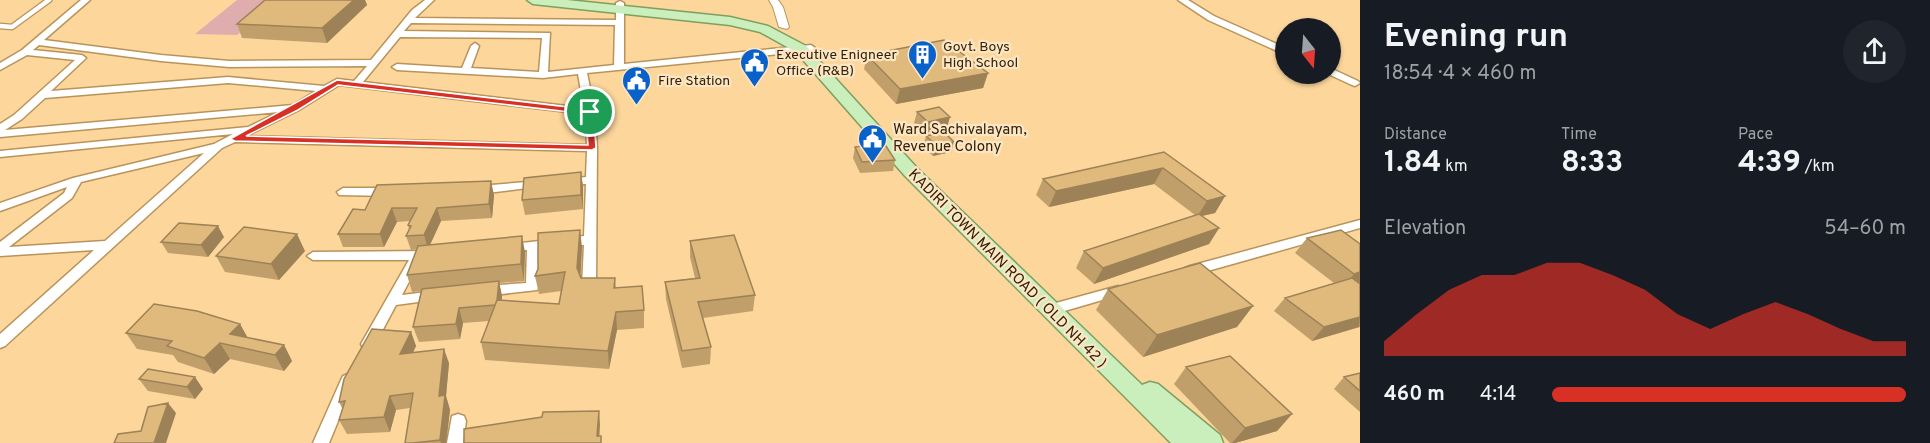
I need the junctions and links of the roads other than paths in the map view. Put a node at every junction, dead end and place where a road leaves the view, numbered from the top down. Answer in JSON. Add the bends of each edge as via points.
{"nodes":[{"id":1,"x":49,"y":0,"type":"edge"},
{"id":2,"x":86,"y":0,"type":"edge"},
{"id":3,"x":430,"y":0,"type":"edge"},
{"id":4,"x":533,"y":0,"type":"edge"},
{"id":5,"x":588,"y":0,"type":"edge"},
{"id":6,"x":773,"y":0,"type":"edge"},
{"id":7,"x":1182,"y":0,"type":"edge"},
{"id":8,"x":620,"y":11,"type":"junction"},
{"id":9,"x":408,"y":20,"type":"junction"},
{"id":10,"x":0,"y":26,"type":"edge"},
{"id":11,"x":784,"y":27,"type":"junction"},
{"id":12,"x":396,"y":34,"type":"junction"},
{"id":13,"x":36,"y":42,"type":"junction"},
{"id":14,"x":475,"y":46,"type":"dead end"},
{"id":15,"x":1275,"y":47,"type":"edge"},
{"id":16,"x":806,"y":48,"type":"junction"},
{"id":17,"x":25,"y":52,"type":"junction"},
{"id":18,"x":372,"y":63,"type":"junction"},
{"id":19,"x":0,"y":67,"type":"edge"},
{"id":20,"x":397,"y":67,"type":"dead end"},
{"id":21,"x":619,"y":67,"type":"junction"},
{"id":22,"x":465,"y":71,"type":"junction"},
{"id":23,"x":582,"y":71,"type":"junction"},
{"id":24,"x":543,"y":75,"type":"junction"},
{"id":25,"x":1341,"y":76,"type":"edge"},
{"id":26,"x":1355,"y":83,"type":"dead end"},
{"id":27,"x":356,"y":85,"type":"junction"},
{"id":28,"x":328,"y":89,"type":"junction"},
{"id":29,"x":42,"y":95,"type":"junction"},
{"id":30,"x":295,"y":108,"type":"junction"},
{"id":31,"x":590,"y":112,"type":"junction"},
{"id":32,"x":252,"y":130,"type":"junction"},
{"id":33,"x":0,"y":132,"type":"edge"},
{"id":34,"x":235,"y":139,"type":"junction"},
{"id":35,"x":218,"y":146,"type":"junction"},
{"id":36,"x":592,"y":148,"type":"junction"},
{"id":37,"x":0,"y":154,"type":"edge"},
{"id":38,"x":76,"y":180,"type":"junction"},
{"id":39,"x":591,"y":180,"type":"junction"},
{"id":40,"x":468,"y":191,"type":"edge"},
{"id":41,"x":343,"y":192,"type":"dead end"},
{"id":42,"x":400,"y":192,"type":"edge"},
{"id":43,"x":0,"y":207,"type":"edge"},
{"id":44,"x":1360,"y":225,"type":"edge"},
{"id":45,"x":590,"y":240,"type":"junction"},
{"id":46,"x":108,"y":245,"type":"junction"},
{"id":47,"x":533,"y":246,"type":"junction"},
{"id":48,"x":0,"y":248,"type":"edge"},
{"id":49,"x":498,"y":249,"type":"edge"},
{"id":50,"x":0,"y":252,"type":"edge"},
{"id":51,"x":441,"y":254,"type":"edge"},
{"id":52,"x":313,"y":256,"type":"dead end"},
{"id":53,"x":418,"y":256,"type":"junction"},
{"id":54,"x":1176,"y":275,"type":"edge"},
{"id":55,"x":589,"y":286,"type":"edge"},
{"id":56,"x":1130,"y":288,"type":"edge"},
{"id":57,"x":473,"y":292,"type":"edge"},
{"id":58,"x":450,"y":295,"type":"edge"},
{"id":59,"x":392,"y":300,"type":"junction"},
{"id":60,"x":1061,"y":307,"type":"junction"},
{"id":61,"x":0,"y":342,"type":"edge"},
{"id":62,"x":458,"y":421,"type":"dead end"},
{"id":63,"x":321,"y":443,"type":"edge"},
{"id":64,"x":455,"y":443,"type":"edge"},
{"id":65,"x":1190,"y":443,"type":"edge"},
{"id":66,"x":1212,"y":443,"type":"edge"}],
"edges":[{"from":1,"to":10,"type":"lane","via":[[12,27]]},
{"from":2,"to":13,"type":"street"},
{"from":3,"to":9,"type":"street"},
{"from":4,"to":8,"type":"main road","name":"KADIRI TOWN MAIN ROAD ( OLD NH 42 )"},
{"from":5,"to":8,"type":"main road","name":"KADIRI TOWN MAIN ROAD ( OLD NH 42 )"},
{"from":6,"to":11,"type":"street"},
{"from":7,"to":15,"type":"street","via":[[1210,18]]},
{"from":8,"to":9,"type":"street"},
{"from":8,"to":11,"type":"main road","name":"KADIRI TOWN MAIN ROAD ( OLD NH 42 )","via":[[745,16]]},
{"from":8,"to":16,"type":"main road","name":"KADIRI TOWN MAIN ROAD ( OLD NH 42 )","via":[[730,21],[764,29]]},
{"from":8,"to":21,"type":"street"},
{"from":9,"to":12,"type":"street"},
{"from":11,"to":16,"type":"main road","name":"KADIRI TOWN MAIN ROAD ( OLD NH 42 )","via":[[797,34]]},
{"from":12,"to":18,"type":"street"},
{"from":12,"to":24,"type":"street","via":[[547,35]]},
{"from":13,"to":17,"type":"street"},
{"from":13,"to":18,"type":"street","via":[[229,64]]},
{"from":14,"to":22,"type":"street"},
{"from":16,"to":21,"type":"street"},
{"from":16,"to":60,"type":"main road","name":"KADIRI TOWN MAIN ROAD ( OLD NH 42 )","via":[[902,153]]},
{"from":16,"to":65,"type":"main road","name":"KADIRI TOWN MAIN ROAD ( OLD NH 42 )","via":[[911,172]]},
{"from":17,"to":19,"type":"street"},
{"from":17,"to":29,"type":"street","via":[[82,58]]},
{"from":18,"to":27,"type":"street"},
{"from":20,"to":22,"type":"street"},
{"from":21,"to":23,"type":"street"},
{"from":22,"to":24,"type":"street"},
{"from":23,"to":24,"type":"street"},
{"from":23,"to":31,"type":"street"},
{"from":25,"to":26,"type":"street"},
{"from":27,"to":28,"type":"street","via":[[337,82]]},
{"from":27,"to":31,"type":"street"},
{"from":28,"to":29,"type":"street","via":[[228,80]]},
{"from":28,"to":30,"type":"street"},
{"from":29,"to":33,"type":"street"},
{"from":30,"to":32,"type":"street"},
{"from":30,"to":33,"type":"street"},
{"from":31,"to":36,"type":"street"},
{"from":32,"to":34,"type":"street"},
{"from":32,"to":37,"type":"street"},
{"from":34,"to":35,"type":"street"},
{"from":34,"to":36,"type":"street"},
{"from":35,"to":38,"type":"street"},
{"from":35,"to":46,"type":"street"},
{"from":36,"to":39,"type":"street"},
{"from":38,"to":43,"type":"street"},
{"from":38,"to":48,"type":"street","via":[[68,195]]},
{"from":39,"to":40,"type":"street"},
{"from":39,"to":45,"type":"street"},
{"from":41,"to":42,"type":"street"},
{"from":44,"to":54,"type":"street"},
{"from":45,"to":47,"type":"street"},
{"from":45,"to":55,"type":"street"},
{"from":46,"to":50,"type":"street"},
{"from":46,"to":61,"type":"street"},
{"from":47,"to":49,"type":"street"},
{"from":47,"to":57,"type":"street","via":[[532,287]]},
{"from":51,"to":53,"type":"street"},
{"from":52,"to":53,"type":"street"},
{"from":53,"to":59,"type":"street"},
{"from":56,"to":60,"type":"street"},
{"from":58,"to":59,"type":"street"},
{"from":59,"to":63,"type":"street","via":[[340,395]]},
{"from":60,"to":66,"type":"main road","name":"KADIRI TOWN MAIN ROAD ( OLD NH 42 )","via":[[1169,409]]},
{"from":62,"to":64,"type":"street"}]}
